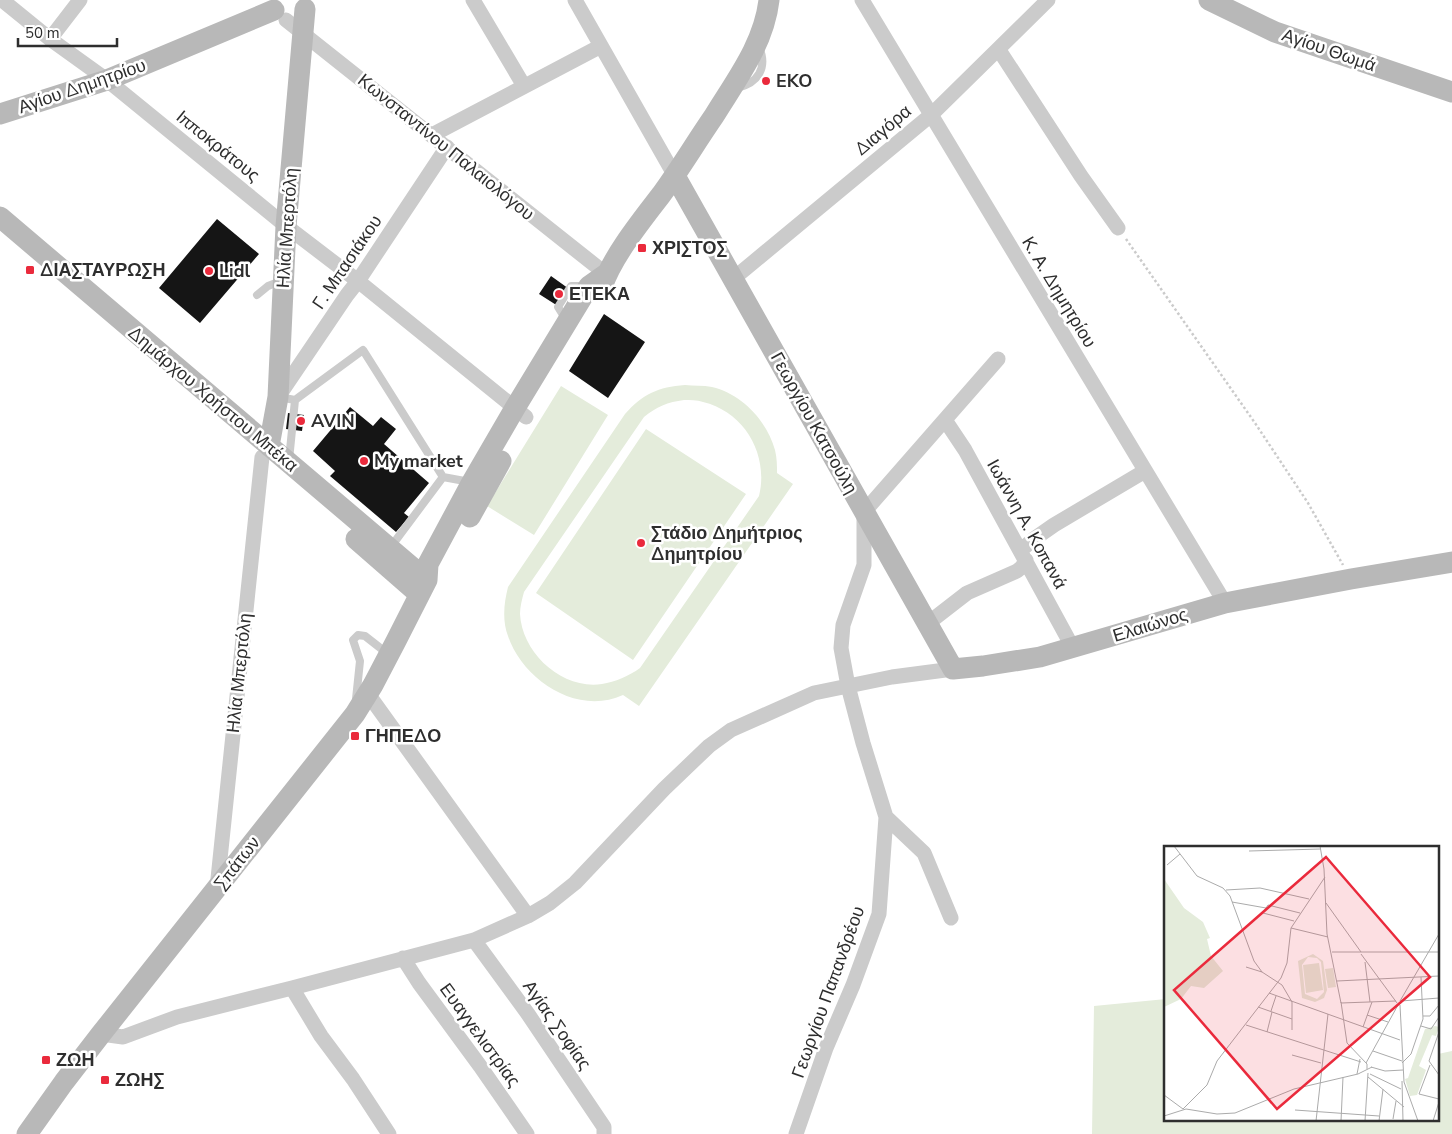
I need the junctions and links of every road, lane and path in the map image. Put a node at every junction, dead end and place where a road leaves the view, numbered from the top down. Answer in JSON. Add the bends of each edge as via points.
{"nodes":[{"id":1,"x":2,"y":0,"type":"edge"},
{"id":2,"x":80,"y":0,"type":"edge"},
{"id":3,"x":473,"y":0,"type":"edge"},
{"id":4,"x":575,"y":0,"type":"edge"},
{"id":5,"x":769,"y":0,"type":"edge"},
{"id":6,"x":862,"y":0,"type":"edge"},
{"id":7,"x":1048,"y":0,"type":"edge"},
{"id":8,"x":1209,"y":0,"type":"edge"},
{"id":9,"x":305,"y":5,"type":"edge"},
{"id":10,"x":274,"y":7,"type":"edge"},
{"id":11,"x":303,"y":34,"type":"junction"},
{"id":12,"x":50,"y":39,"type":"junction"},
{"id":13,"x":601,"y":46,"type":"junction"},
{"id":14,"x":999,"y":50,"type":"junction"},
{"id":15,"x":107,"y":80,"type":"junction"},
{"id":16,"x":524,"y":86,"type":"junction"},
{"id":17,"x":1452,"y":92,"type":"edge"},
{"id":18,"x":0,"y":114,"type":"edge"},
{"id":19,"x":930,"y":115,"type":"junction"},
{"id":20,"x":432,"y":136,"type":"junction"},
{"id":21,"x":447,"y":147,"type":"junction"},
{"id":22,"x":675,"y":176,"type":"junction"},
{"id":23,"x":0,"y":217,"type":"edge"},
{"id":24,"x":286,"y":226,"type":"junction"},
{"id":25,"x":1118,"y":228,"type":"joint"},
{"id":26,"x":0,"y":232,"type":"edge"},
{"id":27,"x":606,"y":274,"type":"junction"},
{"id":28,"x":733,"y":279,"type":"junction"},
{"id":29,"x":284,"y":280,"type":"junction"},
{"id":30,"x":358,"y":281,"type":"junction"},
{"id":31,"x":257,"y":295,"type":"dead end"},
{"id":32,"x":998,"y":360,"type":"dead end"},
{"id":33,"x":287,"y":399,"type":"junction"},
{"id":34,"x":520,"y":412,"type":"junction"},
{"id":35,"x":945,"y":420,"type":"junction"},
{"id":36,"x":266,"y":452,"type":"junction"},
{"id":37,"x":289,"y":463,"type":"junction"},
{"id":38,"x":1145,"y":471,"type":"junction"},
{"id":39,"x":443,"y":477,"type":"junction"},
{"id":40,"x":472,"y":482,"type":"junction"},
{"id":41,"x":864,"y":512,"type":"junction"},
{"id":42,"x":389,"y":548,"type":"junction"},
{"id":43,"x":1024,"y":555,"type":"junction"},
{"id":44,"x":1452,"y":562,"type":"edge"},
{"id":45,"x":1351,"y":579,"type":"junction"},
{"id":46,"x":423,"y":587,"type":"junction"},
{"id":47,"x":1225,"y":603,"type":"junction"},
{"id":48,"x":927,"y":624,"type":"junction"},
{"id":49,"x":1074,"y":648,"type":"junction"},
{"id":50,"x":389,"y":654,"type":"junction"},
{"id":51,"x":953,"y":669,"type":"junction"},
{"id":52,"x":848,"y":686,"type":"junction"},
{"id":53,"x":368,"y":694,"type":"junction"},
{"id":54,"x":355,"y":714,"type":"junction"},
{"id":55,"x":886,"y":817,"type":"junction"},
{"id":56,"x":217,"y":888,"type":"junction"},
{"id":57,"x":528,"y":916,"type":"junction"},
{"id":58,"x":951,"y":918,"type":"dead end"},
{"id":59,"x":474,"y":940,"type":"junction"},
{"id":60,"x":403,"y":958,"type":"junction"},
{"id":61,"x":292,"y":988,"type":"junction"},
{"id":62,"x":101,"y":1034,"type":"junction"},
{"id":63,"x":27,"y":1134,"type":"edge"},
{"id":64,"x":389,"y":1134,"type":"edge"},
{"id":65,"x":527,"y":1134,"type":"edge"},
{"id":66,"x":604,"y":1134,"type":"edge"},
{"id":67,"x":796,"y":1134,"type":"edge"}],
"edges":[{"from":1,"to":12,"type":"street","name":"Ιπποκράτους"},
{"from":2,"to":12,"type":"street"},
{"from":3,"to":16,"type":"street"},
{"from":4,"to":13,"type":"street"},
{"from":5,"to":22,"type":"main road","via":[[767,15],[746,64]]},
{"from":6,"to":19,"type":"street","name":"Κ. Α. Δημητρίου"},
{"from":7,"to":14,"type":"street","name":"Διαγόρα"},
{"from":8,"to":17,"type":"main road","name":"Αγίου Θωμά","via":[[1275,32]]},
{"from":9,"to":10,"type":"main road","name":"Αγίου Δημητρίου","via":[[296,19]]},
{"from":9,"to":11,"type":"main road","name":"Ηλία Μπερτόλη"},
{"from":10,"to":11,"type":"street","name":"Κωνσταντίνου Παλαιολόγου"},
{"from":10,"to":15,"type":"main road","name":"Αγίου Δημητρίου"},
{"from":11,"to":20,"type":"street","name":"Κωνσταντίνου Παλαιολόγου"},
{"from":11,"to":24,"type":"main road","name":"Ηλία Μπερτόλη"},
{"from":12,"to":15,"type":"street","name":"Ιπποκράτους"},
{"from":13,"to":16,"type":"street"},
{"from":13,"to":22,"type":"street"},
{"from":14,"to":19,"type":"street","name":"Διαγόρα"},
{"from":14,"to":25,"type":"street"},
{"from":15,"to":18,"type":"main road","name":"Αγίου Δημητρίου"},
{"from":15,"to":24,"type":"street","name":"Ιπποκράτους"},
{"from":16,"to":20,"type":"street"},
{"from":19,"to":28,"type":"street","name":"Διαγόρα"},
{"from":19,"to":38,"type":"street","name":"Κ. Α. Δημητρίου"},
{"from":20,"to":21,"type":"street","name":"Κωνσταντίνου Παλαιολόγου"},
{"from":21,"to":27,"type":"street","name":"Κωνσταντίνου Παλαιολόγου"},
{"from":21,"to":30,"type":"street","name":"Γ. Μπασιάκου"},
{"from":22,"to":27,"type":"main road"},
{"from":22,"to":28,"type":"main road","name":"Γεωργίου Κατσούλη"},
{"from":23,"to":36,"type":"main road","name":"Δημάρχου Χρήστου Μπέκα"},
{"from":24,"to":29,"type":"main road","name":"Ηλία Μπερτόλη"},
{"from":24,"to":30,"type":"street","name":"Ιπποκράτους"},
{"from":25,"to":45,"type":"path","via":[[1255,423],[1308,504]]},
{"from":26,"to":36,"type":"main road","name":"Δημάρχου Χρήστου Μπέκα"},
{"from":27,"to":34,"type":"main road","via":[[600,294]]},
{"from":27,"to":34,"type":"main road","via":[[589,286]]},
{"from":28,"to":41,"type":"main road","name":"Γεωργίου Κατσούλη"},
{"from":29,"to":31,"type":"lane","via":[[268,286]]},
{"from":29,"to":33,"type":"main road","name":"Ηλία Μπερτόλη"},
{"from":30,"to":33,"type":"street","name":"Γ. Μπασιάκου"},
{"from":30,"to":34,"type":"street","name":"Ιπποκράτους"},
{"from":32,"to":35,"type":"street"},
{"from":33,"to":36,"type":"main road","name":"Ηλία Μπερτόλη"},
{"from":33,"to":37,"type":"lane"},
{"from":33,"to":39,"type":"lane","via":[[363,350]]},
{"from":34,"to":40,"type":"main road"},
{"from":34,"to":46,"type":"main road","via":[[438,572]]},
{"from":35,"to":41,"type":"street"},
{"from":35,"to":43,"type":"street","name":"Ιωάννη Α. Κοπανά"},
{"from":36,"to":37,"type":"main road","name":"Δημάρχου Χρήστου Μπέκα"},
{"from":36,"to":46,"type":"main road","name":"Δημάρχου Χρήστου Μπέκα"},
{"from":36,"to":56,"type":"street","name":"Ηλία Μπερτόλη"},
{"from":37,"to":42,"type":"main road","name":"Δημάρχου Χρήστου Μπέκα"},
{"from":38,"to":43,"type":"street","via":[[1054,525],[1034,539]]},
{"from":38,"to":47,"type":"street","name":"Κ. Α. Δημητρίου"},
{"from":39,"to":40,"type":"lane"},
{"from":39,"to":42,"type":"lane"},
{"from":40,"to":46,"type":"main road","via":[[428,564]]},
{"from":41,"to":48,"type":"main road","name":"Γεωργίου Κατσούλη"},
{"from":41,"to":52,"type":"street","name":"Γεωργίου Παπανδρέου","via":[[864,565],[843,625],[841,648]]},
{"from":42,"to":46,"type":"main road","name":"Δημάρχου Χρήστου Μπέκα"},
{"from":43,"to":48,"type":"street","via":[[1022,567],[1017,571],[967,593]]},
{"from":43,"to":49,"type":"street","name":"Ιωάννη Α. Κοπανά"},
{"from":44,"to":45,"type":"main road","name":"Ελαιώνος"},
{"from":45,"to":47,"type":"main road","name":"Ελαιώνος"},
{"from":46,"to":50,"type":"main road","name":"Σπάτων"},
{"from":47,"to":49,"type":"main road","name":"Ελαιώνος"},
{"from":48,"to":51,"type":"main road","name":"Γεωργίου Κατσούλη"},
{"from":49,"to":51,"type":"main road","name":"Ελαιώνος","via":[[1040,657]]},
{"from":50,"to":53,"type":"main road","name":"Σπάτων"},
{"from":50,"to":54,"type":"lane","via":[[365,636],[358,635],[353,640],[360,661]]},
{"from":51,"to":52,"type":"street","name":"Ελαιώνος"},
{"from":52,"to":55,"type":"street","name":"Γεωργίου Παπανδρέου"},
{"from":52,"to":57,"type":"street","name":"Ελαιώνος","via":[[814,693],[731,730],[709,746],[664,789],[575,883]]},
{"from":53,"to":54,"type":"main road","name":"Σπάτων"},
{"from":53,"to":57,"type":"street"},
{"from":54,"to":56,"type":"main road","name":"Σπάτων"},
{"from":55,"to":58,"type":"street","via":[[924,853]]},
{"from":55,"to":67,"type":"street","name":"Γεωργίου Παπανδρέου","via":[[879,914]]},
{"from":56,"to":62,"type":"main road","name":"Σπάτων"},
{"from":57,"to":59,"type":"street","name":"Ελαιώνος"},
{"from":59,"to":60,"type":"street","name":"Ελαιώνος"},
{"from":59,"to":66,"type":"street","name":"Αγίας Σοφίας","via":[[604,1127]]},
{"from":60,"to":61,"type":"street","name":"Ελαιώνος"},
{"from":60,"to":65,"type":"street","name":"Ευαγγελιστρίας"},
{"from":61,"to":62,"type":"street","name":"Ελαιώνος","via":[[177,1017],[123,1037]]},
{"from":61,"to":64,"type":"street"},
{"from":62,"to":63,"type":"main road","name":"Σπάτων"}]}
